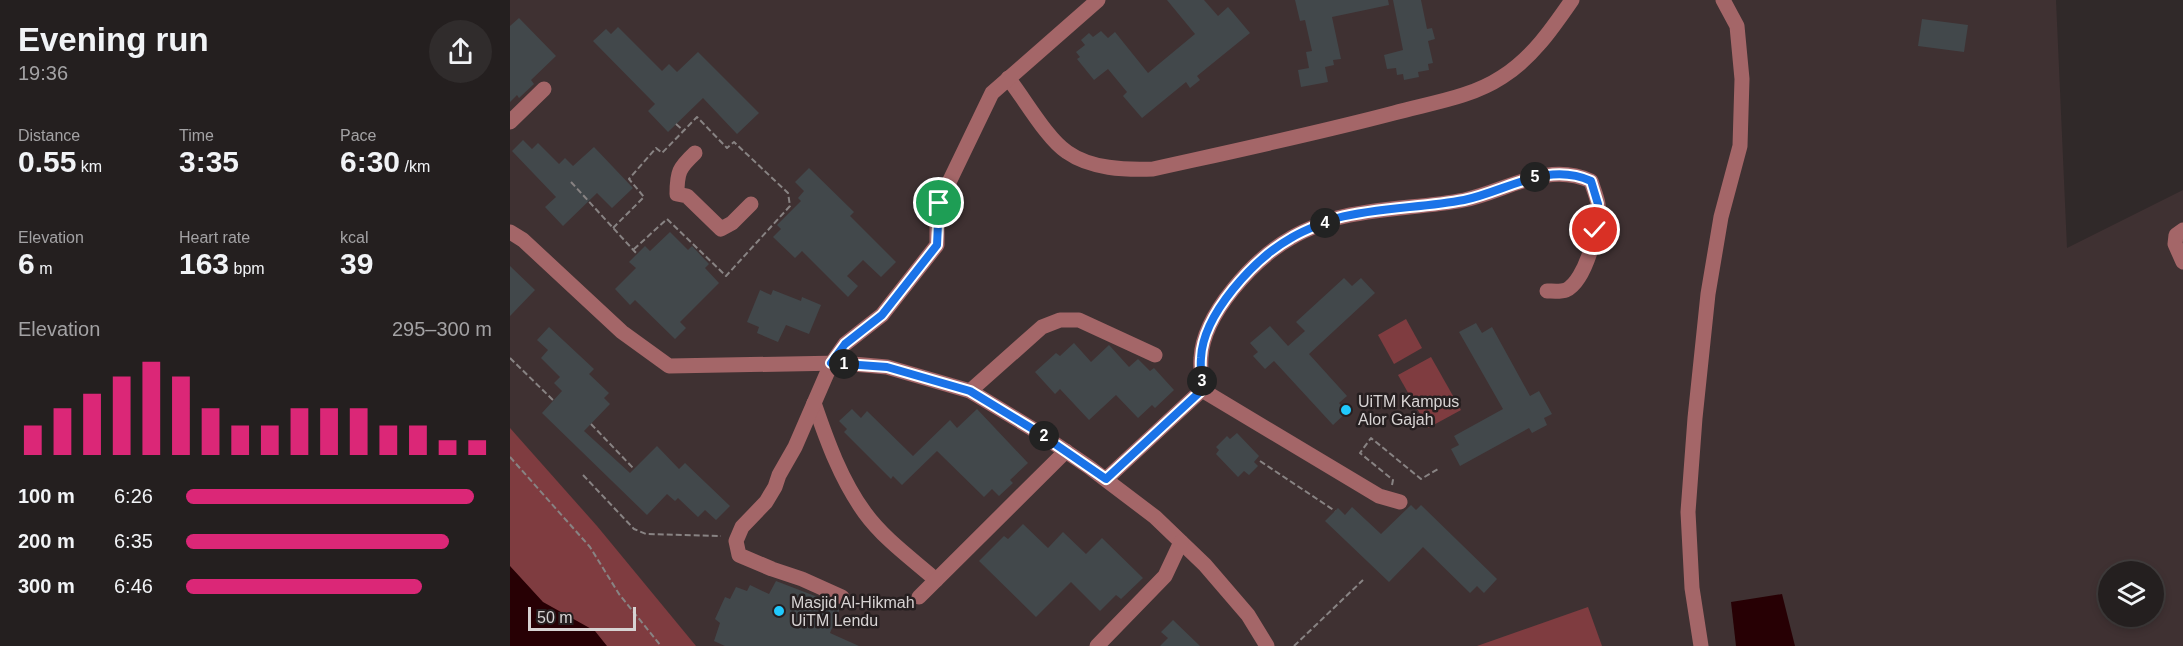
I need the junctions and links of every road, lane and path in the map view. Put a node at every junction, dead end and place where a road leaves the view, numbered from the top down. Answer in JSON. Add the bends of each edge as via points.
{"nodes":[{"id":1,"x":1098,"y":0,"type":"edge"},
{"id":2,"x":1572,"y":0,"type":"edge"},
{"id":3,"x":1723,"y":0,"type":"edge"},
{"id":4,"x":1008,"y":78,"type":"junction"},
{"id":5,"x":544,"y":89,"type":"dead end"},
{"id":6,"x":510,"y":122,"type":"edge"},
{"id":7,"x":676,"y":124,"type":"dead end"},
{"id":8,"x":684,"y":131,"type":"dead end"},
{"id":9,"x":695,"y":153,"type":"dead end"},
{"id":10,"x":571,"y":182,"type":"dead end"},
{"id":11,"x":751,"y":204,"type":"dead end"},
{"id":12,"x":2183,"y":230,"type":"edge"},
{"id":13,"x":510,"y":232,"type":"edge"},
{"id":14,"x":637,"y":254,"type":"dead end"},
{"id":15,"x":2183,"y":262,"type":"edge"},
{"id":16,"x":1547,"y":291,"type":"dead end"},
{"id":17,"x":1155,"y":355,"type":"dead end"},
{"id":18,"x":510,"y":358,"type":"edge"},
{"id":19,"x":831,"y":363,"type":"junction"},
{"id":20,"x":1202,"y":390,"type":"junction"},
{"id":21,"x":970,"y":391,"type":"junction"},
{"id":22,"x":554,"y":401,"type":"dead end"},
{"id":23,"x":814,"y":403,"type":"junction"},
{"id":24,"x":591,"y":424,"type":"dead end"},
{"id":25,"x":1066,"y":451,"type":"junction"},
{"id":26,"x":510,"y":457,"type":"edge"},
{"id":27,"x":1260,"y":461,"type":"dead end"},
{"id":28,"x":1440,"y":468,"type":"dead end"},
{"id":29,"x":634,"y":469,"type":"dead end"},
{"id":30,"x":583,"y":475,"type":"dead end"},
{"id":31,"x":1106,"y":479,"type":"junction"},
{"id":32,"x":1394,"y":501,"type":"joint"},
{"id":33,"x":1335,"y":511,"type":"dead end"},
{"id":34,"x":738,"y":536,"type":"junction"},
{"id":35,"x":1181,"y":542,"type":"junction"},
{"id":36,"x":936,"y":580,"type":"junction"},
{"id":37,"x":1363,"y":580,"type":"dead end"},
{"id":38,"x":842,"y":597,"type":"dead end"},
{"id":39,"x":919,"y":597,"type":"dead end"},
{"id":40,"x":661,"y":646,"type":"edge"},
{"id":41,"x":1097,"y":646,"type":"edge"},
{"id":42,"x":1267,"y":646,"type":"edge"},
{"id":43,"x":1294,"y":646,"type":"edge"},
{"id":44,"x":1701,"y":646,"type":"edge"}],
"edges":[{"from":1,"to":4,"type":"street"},
{"from":2,"to":4,"type":"street","via":[[1527,58],[1477,91],[1154,170],[1102,166],[1066,152]]},
{"from":3,"to":44,"type":"street","via":[[1738,34],[1742,79],[1740,146],[1721,218],[1708,294],[1695,418],[1688,512],[1692,588]]},
{"from":4,"to":19,"type":"street","via":[[992,93],[939,203],[937,245],[882,315],[845,344]]},
{"from":5,"to":6,"type":"street"},
{"from":7,"to":8,"type":"path"},
{"from":9,"to":11,"type":"street","via":[[681,167],[677,194],[687,196],[721,229],[732,224]]},
{"from":10,"to":14,"type":"path"},
{"from":12,"to":15,"type":"street","via":[[2176,235],[2175,244]]},
{"from":13,"to":19,"type":"street","via":[[622,332],[669,366]]},
{"from":16,"to":20,"type":"street","via":[[1565,291],[1577,281],[1595,230],[1598,204],[1591,181],[1576,174],[1533,178],[1467,199],[1426,207],[1336,219],[1291,237],[1254,266],[1231,292],[1209,326],[1200,357]]},
{"from":17,"to":21,"type":"street","via":[[1079,320],[1060,320],[1042,327]]},
{"from":18,"to":22,"type":"path"},
{"from":19,"to":21,"type":"street","via":[[887,367]]},
{"from":19,"to":23,"type":"street"},
{"from":20,"to":31,"type":"street"},
{"from":20,"to":32,"type":"street","via":[[1379,496]]},
{"from":21,"to":25,"type":"street"},
{"from":23,"to":34,"type":"street","via":[[775,487],[741,527]]},
{"from":23,"to":36,"type":"street","via":[[833,458],[865,513],[889,540]]},
{"from":24,"to":29,"type":"path"},
{"from":25,"to":31,"type":"street"},
{"from":25,"to":36,"type":"street"},
{"from":26,"to":40,"type":"path","via":[[590,547],[619,594]]},
{"from":27,"to":33,"type":"path"},
{"from":28,"to":32,"type":"path","via":[[1421,479],[1371,438],[1360,453],[1393,480]]},
{"from":30,"to":34,"type":"path","via":[[634,529],[646,534]]},
{"from":31,"to":35,"type":"street"},
{"from":34,"to":38,"type":"street","via":[[739,555]]},
{"from":35,"to":41,"type":"street","via":[[1165,576]]},
{"from":35,"to":42,"type":"street","via":[[1248,615]]},
{"from":36,"to":39,"type":"street"},
{"from":37,"to":43,"type":"path"}]}
